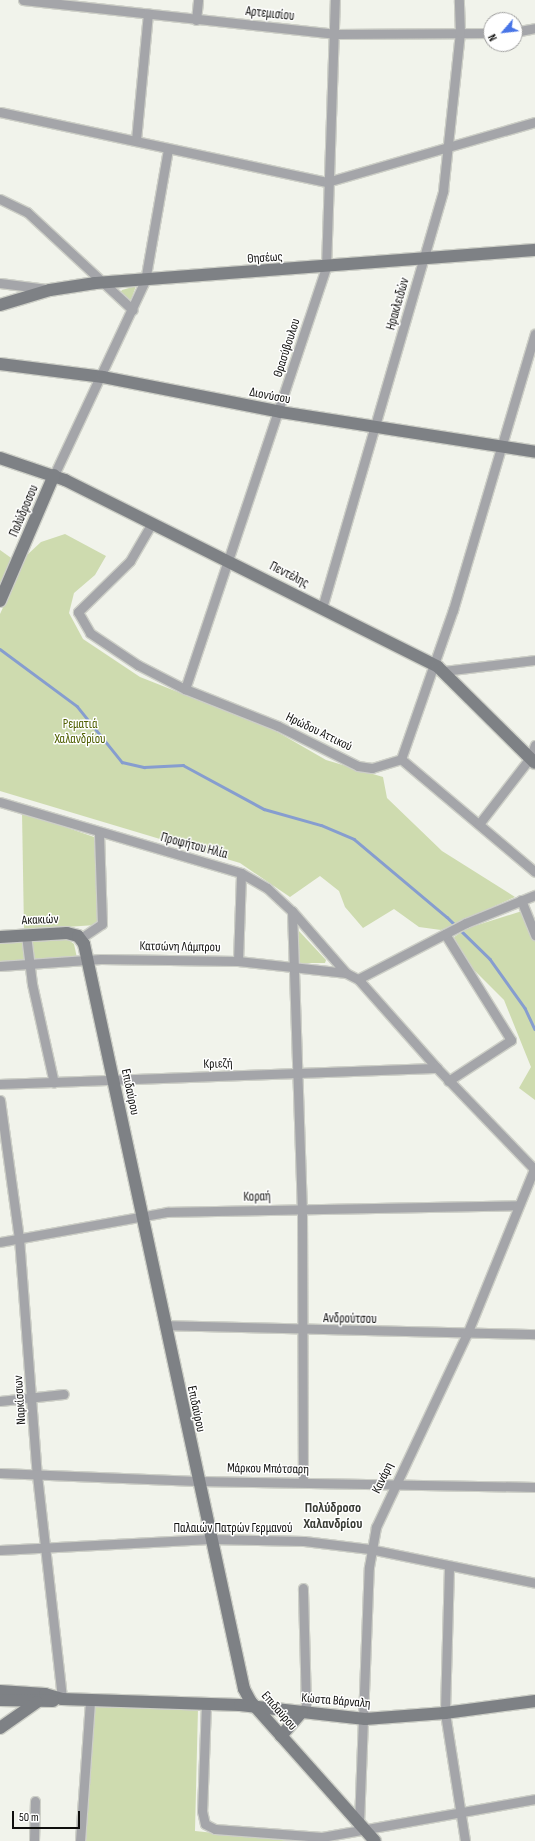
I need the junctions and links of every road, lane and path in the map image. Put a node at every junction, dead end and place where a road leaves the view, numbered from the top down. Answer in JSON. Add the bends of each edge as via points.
{"nodes":[{"id":1,"x":23,"y":0,"type":"edge"},
{"id":2,"x":198,"y":0,"type":"edge"},
{"id":3,"x":335,"y":0,"type":"edge"},
{"id":4,"x":459,"y":0,"type":"edge"},
{"id":5,"x":100,"y":4,"type":"edge"},
{"id":6,"x":148,"y":14,"type":"junction"},
{"id":7,"x":196,"y":20,"type":"junction"},
{"id":8,"x":535,"y":28,"type":"edge"},
{"id":9,"x":523,"y":30,"type":"edge"},
{"id":10,"x":460,"y":33,"type":"junction"},
{"id":11,"x":483,"y":33,"type":"edge"},
{"id":12,"x":334,"y":34,"type":"junction"},
{"id":13,"x":0,"y":112,"type":"edge"},
{"id":14,"x":535,"y":122,"type":"edge"},
{"id":15,"x":136,"y":140,"type":"junction"},
{"id":16,"x":168,"y":149,"type":"junction"},
{"id":17,"x":450,"y":149,"type":"junction"},
{"id":18,"x":327,"y":182,"type":"junction"},
{"id":19,"x":0,"y":200,"type":"edge"},
{"id":20,"x":535,"y":250,"type":"edge"},
{"id":21,"x":425,"y":260,"type":"junction"},
{"id":22,"x":326,"y":268,"type":"junction"},
{"id":23,"x":145,"y":280,"type":"junction"},
{"id":24,"x":0,"y":283,"type":"edge"},
{"id":25,"x":104,"y":283,"type":"junction"},
{"id":26,"x":50,"y":290,"type":"junction"},
{"id":27,"x":0,"y":305,"type":"edge"},
{"id":28,"x":133,"y":310,"type":"junction"},
{"id":29,"x":535,"y":334,"type":"edge"},
{"id":30,"x":533,"y":346,"type":"edge"},
{"id":31,"x":0,"y":364,"type":"edge"},
{"id":32,"x":103,"y":377,"type":"junction"},
{"id":33,"x":280,"y":412,"type":"junction"},
{"id":34,"x":376,"y":427,"type":"junction"},
{"id":35,"x":501,"y":446,"type":"junction"},
{"id":36,"x":535,"y":452,"type":"edge"},
{"id":37,"x":0,"y":458,"type":"edge"},
{"id":38,"x":54,"y":475,"type":"junction"},
{"id":39,"x":152,"y":523,"type":"junction"},
{"id":40,"x":230,"y":561,"type":"junction"},
{"id":41,"x":0,"y":601,"type":"edge"},
{"id":42,"x":322,"y":608,"type":"junction"},
{"id":43,"x":535,"y":660,"type":"edge"},
{"id":44,"x":433,"y":664,"type":"junction"},
{"id":45,"x":444,"y":671,"type":"junction"},
{"id":46,"x":186,"y":689,"type":"junction"},
{"id":47,"x":534,"y":753,"type":"edge"},
{"id":48,"x":400,"y":759,"type":"junction"},
{"id":49,"x":0,"y":802,"type":"edge"},
{"id":50,"x":479,"y":824,"type":"junction"},
{"id":51,"x":99,"y":834,"type":"junction"},
{"id":52,"x":535,"y":872,"type":"edge"},
{"id":53,"x":241,"y":873,"type":"junction"},
{"id":54,"x":535,"y":895,"type":"edge"},
{"id":55,"x":520,"y":900,"type":"junction"},
{"id":56,"x":292,"y":911,"type":"junction"},
{"id":57,"x":448,"y":932,"type":"junction"},
{"id":58,"x":26,"y":935,"type":"junction"},
{"id":59,"x":535,"y":935,"type":"edge"},
{"id":60,"x":0,"y":937,"type":"edge"},
{"id":61,"x":81,"y":938,"type":"junction"},
{"id":62,"x":88,"y":959,"type":"junction"},
{"id":63,"x":238,"y":961,"type":"junction"},
{"id":64,"x":29,"y":964,"type":"junction"},
{"id":65,"x":296,"y":965,"type":"junction"},
{"id":66,"x":0,"y":966,"type":"edge"},
{"id":67,"x":346,"y":973,"type":"junction"},
{"id":68,"x":358,"y":979,"type":"junction"},
{"id":69,"x":437,"y":1068,"type":"junction"},
{"id":70,"x":299,"y":1074,"type":"junction"},
{"id":71,"x":113,"y":1081,"type":"junction"},
{"id":72,"x":448,"y":1081,"type":"junction"},
{"id":73,"x":54,"y":1083,"type":"junction"},
{"id":74,"x":0,"y":1084,"type":"edge"},
{"id":75,"x":0,"y":1100,"type":"edge"},
{"id":76,"x":535,"y":1169,"type":"edge"},
{"id":77,"x":517,"y":1204,"type":"junction"},
{"id":78,"x":302,"y":1209,"type":"junction"},
{"id":79,"x":142,"y":1219,"type":"junction"},
{"id":80,"x":20,"y":1238,"type":"junction"},
{"id":81,"x":0,"y":1242,"type":"edge"},
{"id":82,"x":164,"y":1325,"type":"junction"},
{"id":83,"x":304,"y":1331,"type":"junction"},
{"id":84,"x":467,"y":1334,"type":"junction"},
{"id":85,"x":535,"y":1334,"type":"edge"},
{"id":86,"x":64,"y":1394,"type":"dead end"},
{"id":87,"x":33,"y":1397,"type":"junction"},
{"id":88,"x":0,"y":1401,"type":"edge"},
{"id":89,"x":0,"y":1473,"type":"edge"},
{"id":90,"x":37,"y":1475,"type":"junction"},
{"id":91,"x":197,"y":1481,"type":"junction"},
{"id":92,"x":303,"y":1482,"type":"junction"},
{"id":93,"x":394,"y":1484,"type":"junction"},
{"id":94,"x":535,"y":1487,"type":"edge"},
{"id":95,"x":210,"y":1539,"type":"junction"},
{"id":96,"x":47,"y":1549,"type":"junction"},
{"id":97,"x":370,"y":1549,"type":"junction"},
{"id":98,"x":0,"y":1550,"type":"edge"},
{"id":99,"x":449,"y":1567,"type":"junction"},
{"id":100,"x":535,"y":1583,"type":"edge"},
{"id":101,"x":303,"y":1588,"type":"dead end"},
{"id":102,"x":244,"y":1689,"type":"junction"},
{"id":103,"x":2,"y":1696,"type":"edge"},
{"id":104,"x":62,"y":1699,"type":"junction"},
{"id":105,"x":90,"y":1700,"type":"junction"},
{"id":106,"x":535,"y":1701,"type":"edge"},
{"id":107,"x":37,"y":1702,"type":"junction"},
{"id":108,"x":206,"y":1704,"type":"junction"},
{"id":109,"x":240,"y":1705,"type":"junction"},
{"id":110,"x":256,"y":1707,"type":"junction"},
{"id":111,"x":302,"y":1712,"type":"junction"},
{"id":112,"x":445,"y":1713,"type":"junction"},
{"id":113,"x":365,"y":1719,"type":"junction"},
{"id":114,"x":4,"y":1725,"type":"edge"},
{"id":115,"x":282,"y":1736,"type":"junction"},
{"id":116,"x":535,"y":1799,"type":"edge"},
{"id":117,"x":35,"y":1801,"type":"dead end"},
{"id":118,"x":459,"y":1814,"type":"junction"},
{"id":119,"x":363,"y":1828,"type":"junction"},
{"id":120,"x":322,"y":1839,"type":"edge"},
{"id":121,"x":34,"y":1841,"type":"edge"},
{"id":122,"x":80,"y":1841,"type":"edge"},
{"id":123,"x":376,"y":1841,"type":"edge"},
{"id":124,"x":465,"y":1841,"type":"edge"}],
"edges":[{"from":1,"to":5,"type":"street","name":"Αρτεμισίου"},
{"from":2,"to":7,"type":"street"},
{"from":3,"to":12,"type":"street","name":"Θρασύβουλου"},
{"from":4,"to":10,"type":"street","name":"Ηρακλειδών"},
{"from":5,"to":6,"type":"street","name":"Αρτεμισίου"},
{"from":6,"to":7,"type":"street","name":"Αρτεμισίου"},
{"from":6,"to":15,"type":"street"},
{"from":7,"to":12,"type":"street","name":"Αρτεμισίου"},
{"from":8,"to":9,"type":"street"},
{"from":10,"to":11,"type":"street","name":"Αρτεμισίου"},
{"from":10,"to":12,"type":"street","name":"Αρτεμισίου"},
{"from":10,"to":17,"type":"street","name":"Ηρακλειδών"},
{"from":12,"to":18,"type":"street","name":"Θρασύβουλου"},
{"from":13,"to":15,"type":"street"},
{"from":14,"to":17,"type":"street"},
{"from":15,"to":16,"type":"street"},
{"from":16,"to":18,"type":"street"},
{"from":16,"to":23,"type":"street"},
{"from":17,"to":18,"type":"street"},
{"from":17,"to":21,"type":"street","name":"Ηρακλειδών"},
{"from":18,"to":22,"type":"street","name":"Θρασύβουλου"},
{"from":19,"to":25,"type":"street","via":[[27,212]]},
{"from":20,"to":21,"type":"street","name":"Θησέως"},
{"from":21,"to":22,"type":"street","name":"Θησέως"},
{"from":21,"to":34,"type":"street","name":"Ηρακλειδών"},
{"from":22,"to":23,"type":"street","name":"Θησέως"},
{"from":22,"to":33,"type":"street","name":"Θρασύβουλου"},
{"from":23,"to":25,"type":"street","name":"Θησέως"},
{"from":23,"to":28,"type":"street"},
{"from":24,"to":26,"type":"street"},
{"from":25,"to":26,"type":"street","name":"Θησέως"},
{"from":25,"to":28,"type":"street"},
{"from":26,"to":27,"type":"street","name":"Θησέως"},
{"from":28,"to":32,"type":"street"},
{"from":29,"to":30,"type":"street"},
{"from":30,"to":35,"type":"street"},
{"from":31,"to":32,"type":"street","name":"Διονύσου"},
{"from":32,"to":33,"type":"street","name":"Διονύσου"},
{"from":32,"to":38,"type":"street"},
{"from":33,"to":34,"type":"street","name":"Διονύσου"},
{"from":33,"to":40,"type":"street","name":"Θρασύβουλου"},
{"from":34,"to":35,"type":"street","name":"Διονύσου"},
{"from":34,"to":42,"type":"street","name":"Ηρακλειδών"},
{"from":35,"to":36,"type":"street","name":"Διονύσου"},
{"from":35,"to":44,"type":"street","via":[[455,603]]},
{"from":37,"to":38,"type":"street","name":"Πεντέλης"},
{"from":38,"to":39,"type":"street","name":"Πεντέλης"},
{"from":38,"to":41,"type":"street","name":"Πολύδροσου"},
{"from":39,"to":40,"type":"street","name":"Πεντέλης"},
{"from":39,"to":46,"type":"street","name":"Ηρώδου Αττικού","via":[[130,561],[82,606],[78,617],[90,633],[138,665]]},
{"from":40,"to":42,"type":"street","name":"Πεντέλης"},
{"from":40,"to":46,"type":"street","name":"Θρασύβουλου"},
{"from":42,"to":44,"type":"street","name":"Πεντέλης"},
{"from":43,"to":45,"type":"street"},
{"from":44,"to":45,"type":"street","name":"Πεντέλης"},
{"from":44,"to":48,"type":"street"},
{"from":45,"to":47,"type":"street","name":"Πεντέλης"},
{"from":46,"to":48,"type":"street","name":"Ηρώδου Αττικού","via":[[278,726],[358,766],[372,768]]},
{"from":47,"to":50,"type":"street"},
{"from":48,"to":50,"type":"street"},
{"from":49,"to":51,"type":"street","name":"Προφήτου Ηλία"},
{"from":50,"to":52,"type":"street"},
{"from":51,"to":53,"type":"street","name":"Προφήτου Ηλία"},
{"from":51,"to":61,"type":"street","via":[[102,924]]},
{"from":53,"to":56,"type":"street","name":"Προφήτου Ηλία","via":[[267,888]]},
{"from":53,"to":63,"type":"street"},
{"from":54,"to":55,"type":"street"},
{"from":55,"to":57,"type":"street"},
{"from":55,"to":59,"type":"street"},
{"from":56,"to":65,"type":"street"},
{"from":56,"to":67,"type":"street","name":"Προφήτου Ηλία"},
{"from":57,"to":68,"type":"street"},
{"from":57,"to":72,"type":"street","via":[[511,1040]]},
{"from":58,"to":60,"type":"street","name":"Ακακιών"},
{"from":58,"to":61,"type":"street","name":"Ακακιών","via":[[67,933]]},
{"from":58,"to":64,"type":"street"},
{"from":61,"to":62,"type":"street","name":"Επιδαύρου"},
{"from":62,"to":63,"type":"street","name":"Κατσώνη Λάμπρου"},
{"from":62,"to":64,"type":"street","name":"Κατσώνη Λάμπρου"},
{"from":62,"to":71,"type":"street","name":"Επιδαύρου"},
{"from":63,"to":65,"type":"street","name":"Κατσώνη Λάμπρου"},
{"from":64,"to":66,"type":"street","name":"Κατσώνη Λάμπρου"},
{"from":64,"to":73,"type":"street"},
{"from":65,"to":67,"type":"street","name":"Κατσώνη Λάμπρου"},
{"from":65,"to":70,"type":"street"},
{"from":67,"to":68,"type":"street","name":"Κατσώνη Λάμπρου"},
{"from":68,"to":69,"type":"street"},
{"from":69,"to":70,"type":"street","name":"Κριεζή"},
{"from":69,"to":72,"type":"street"},
{"from":70,"to":71,"type":"street","name":"Κριεζή"},
{"from":70,"to":78,"type":"street"},
{"from":71,"to":73,"type":"street","name":"Κριεζή"},
{"from":71,"to":79,"type":"street","name":"Επιδαύρου"},
{"from":72,"to":76,"type":"street"},
{"from":73,"to":74,"type":"street","name":"Κριεζή"},
{"from":75,"to":80,"type":"street","name":"Ναρκίσσων"},
{"from":76,"to":77,"type":"street","name":"Κανάρη"},
{"from":77,"to":78,"type":"street","name":"Κοραή"},
{"from":77,"to":84,"type":"street","name":"Κανάρη"},
{"from":78,"to":79,"type":"street","name":"Κοραή","via":[[167,1212]]},
{"from":78,"to":83,"type":"street"},
{"from":79,"to":80,"type":"street","name":"Κοραή"},
{"from":79,"to":82,"type":"street","name":"Επιδαύρου"},
{"from":80,"to":81,"type":"street","name":"Κοραή"},
{"from":80,"to":87,"type":"street","name":"Ναρκίσσων"},
{"from":82,"to":83,"type":"street","name":"Ανδρούτσου"},
{"from":82,"to":91,"type":"street","name":"Επιδαύρου"},
{"from":83,"to":84,"type":"street","name":"Ανδρούτσου"},
{"from":83,"to":92,"type":"street"},
{"from":84,"to":85,"type":"street","name":"Ανδρούτσου"},
{"from":84,"to":93,"type":"street","name":"Κανάρη"},
{"from":86,"to":87,"type":"street"},
{"from":87,"to":88,"type":"street"},
{"from":87,"to":90,"type":"street","name":"Ναρκίσσων"},
{"from":89,"to":90,"type":"street","name":"Μάρκου Μπότσαρη"},
{"from":90,"to":91,"type":"street","name":"Μάρκου Μπότσαρη"},
{"from":90,"to":96,"type":"street","name":"Ναρκίσσων"},
{"from":91,"to":92,"type":"street","name":"Μάρκου Μπότσαρη"},
{"from":91,"to":95,"type":"street","name":"Επιδαύρου"},
{"from":92,"to":93,"type":"street","name":"Μάρκου Μπότσαρη"},
{"from":93,"to":94,"type":"street","name":"Μάρκου Μπότσαρη"},
{"from":93,"to":97,"type":"street","name":"Κανάρη"},
{"from":95,"to":96,"type":"street","name":"Παλαιών Πατρών Γερμανού"},
{"from":95,"to":97,"type":"street","name":"Παλαιών Πατρών Γερμανού","via":[[304,1541]]},
{"from":95,"to":102,"type":"street","name":"Επιδαύρου"},
{"from":96,"to":98,"type":"street","name":"Παλαιών Πατρών Γερμανού"},
{"from":96,"to":104,"type":"street","name":"Ναρκίσσων"},
{"from":97,"to":99,"type":"street","name":"Παλαιών Πατρών Γερμανού"},
{"from":97,"to":113,"type":"street","name":"Κανάρη"},
{"from":99,"to":100,"type":"street","name":"Παλαιών Πατρών Γερμανού"},
{"from":99,"to":112,"type":"street"},
{"from":101,"to":111,"type":"street","via":[[306,1706]]},
{"from":102,"to":109,"type":"street"},
{"from":102,"to":110,"type":"street","name":"Επιδαύρου"},
{"from":103,"to":104,"type":"street","name":"Κώστα Βάρναλη","via":[[45,1694]]},
{"from":103,"to":107,"type":"street","name":"Κώστα Βάρναλη"},
{"from":103,"to":114,"type":"street"},
{"from":104,"to":105,"type":"street","name":"Κώστα Βάρναλη"},
{"from":104,"to":107,"type":"street","name":"Κώστα Βάρναλη"},
{"from":105,"to":108,"type":"street","name":"Κώστα Βάρναλη"},
{"from":105,"to":122,"type":"street"},
{"from":106,"to":112,"type":"street","name":"Κώστα Βάρναλη"},
{"from":107,"to":114,"type":"street"},
{"from":108,"to":109,"type":"street","name":"Κώστα Βάρναλη"},
{"from":108,"to":120,"type":"street","via":[[202,1811],[205,1824],[215,1829]]},
{"from":109,"to":110,"type":"street","name":"Κώστα Βάρναλη"},
{"from":110,"to":111,"type":"street","name":"Κώστα Βάρναλη"},
{"from":110,"to":115,"type":"street","name":"Επιδαύρου"},
{"from":111,"to":113,"type":"street","name":"Κώστα Βάρναλη"},
{"from":111,"to":115,"type":"street"},
{"from":112,"to":113,"type":"street","name":"Κώστα Βάρναλη"},
{"from":112,"to":118,"type":"street"},
{"from":113,"to":119,"type":"street","name":"Κανάρη"},
{"from":115,"to":119,"type":"street","name":"Επιδαύρου"},
{"from":116,"to":118,"type":"street"},
{"from":117,"to":121,"type":"street"},
{"from":118,"to":119,"type":"street"},
{"from":118,"to":124,"type":"street"},
{"from":119,"to":120,"type":"street"},
{"from":119,"to":123,"type":"street","name":"Επιδαύρου"}]}
